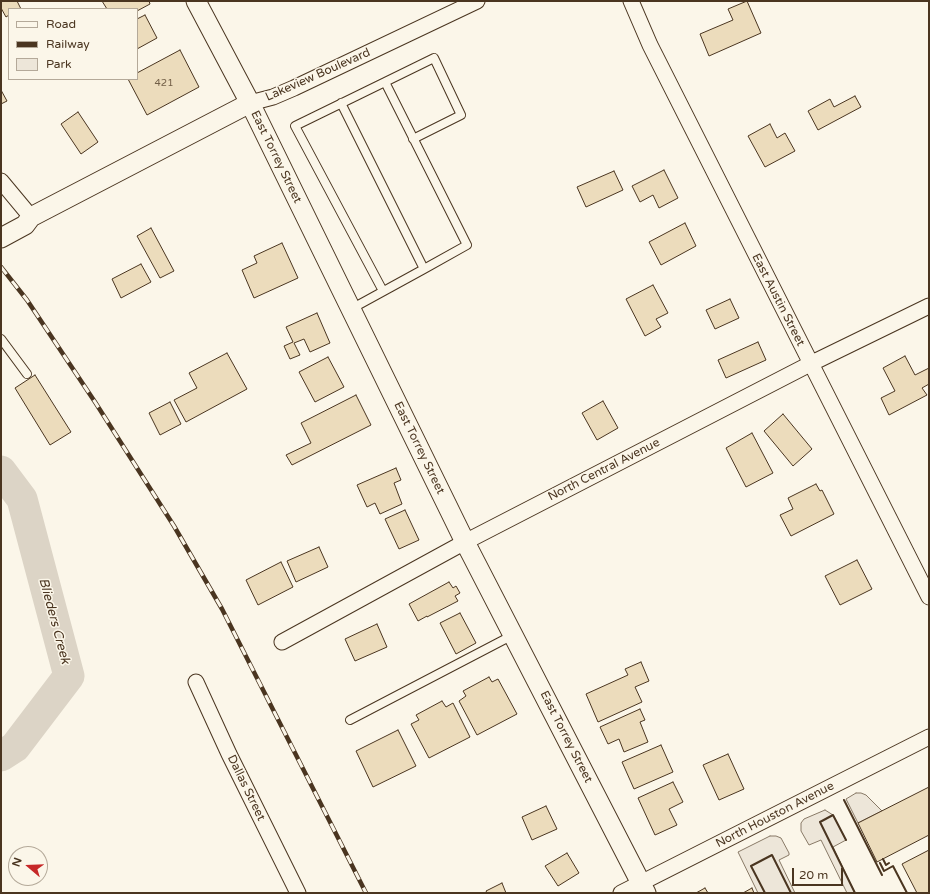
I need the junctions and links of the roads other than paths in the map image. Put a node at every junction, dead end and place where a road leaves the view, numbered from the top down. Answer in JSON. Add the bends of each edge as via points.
{"nodes":[{"id":1,"x":196,"y":1,"type":"edge"},
{"id":2,"x":478,"y":1,"type":"edge"},
{"id":3,"x":631,"y":1,"type":"edge"},
{"id":4,"x":385,"y":82,"type":"junction"},
{"id":5,"x":250,"y":103,"type":"junction"},
{"id":6,"x":341,"y":103,"type":"junction"},
{"id":7,"x":413,"y":138,"type":"junction"},
{"id":8,"x":1,"y":181,"type":"edge"},
{"id":9,"x":31,"y":216,"type":"junction"},
{"id":10,"x":1,"y":225,"type":"edge"},
{"id":11,"x":1,"y":238,"type":"edge"},
{"id":12,"x":424,"y":269,"type":"junction"},
{"id":13,"x":383,"y":291,"type":"junction"},
{"id":14,"x":929,"y":306,"type":"edge"},
{"id":15,"x":351,"y":309,"type":"junction"},
{"id":16,"x":1,"y":339,"type":"edge"},
{"id":17,"x":810,"y":364,"type":"junction"},
{"id":18,"x":26,"y":374,"type":"dead end"},
{"id":19,"x":465,"y":542,"type":"junction"},
{"id":20,"x":929,"y":597,"type":"edge"},
{"id":21,"x":513,"y":635,"type":"junction"},
{"id":22,"x":282,"y":642,"type":"dead end"},
{"id":23,"x":196,"y":682,"type":"dead end"},
{"id":24,"x":350,"y":720,"type":"dead end"},
{"id":25,"x":929,"y":737,"type":"edge"},
{"id":26,"x":643,"y":888,"type":"edge"},
{"id":27,"x":298,"y":893,"type":"edge"},
{"id":28,"x":620,"y":893,"type":"edge"}],
"edges":[{"from":1,"to":5,"type":"street","name":"East Torrey Street"},
{"from":2,"to":5,"type":"street","name":"Lakeview Boulevard","via":[[294,88]]},
{"from":3,"to":17,"type":"street","name":"East Austin Street","via":[[650,46]]},
{"from":4,"to":6,"type":"lane"},
{"from":4,"to":7,"type":"lane"},
{"from":4,"to":7,"type":"lane","via":[[434,58],[461,115]]},
{"from":5,"to":9,"type":"street","name":"Lakeview Boulevard"},
{"from":5,"to":15,"type":"street","name":"East Torrey Street"},
{"from":6,"to":12,"type":"lane"},
{"from":6,"to":13,"type":"lane","via":[[295,126]]},
{"from":7,"to":12,"type":"lane","via":[[467,245]]},
{"from":8,"to":9,"type":"street"},
{"from":9,"to":10,"type":"street","name":"Lakeview Boulevard","via":[[21,216]]},
{"from":9,"to":11,"type":"street","name":"Lakeview Boulevard","via":[[25,225]]},
{"from":12,"to":13,"type":"lane"},
{"from":13,"to":15,"type":"lane"},
{"from":14,"to":17,"type":"street","name":"North Central Avenue"},
{"from":15,"to":19,"type":"street","name":"East Torrey Street"},
{"from":16,"to":18,"type":"lane"},
{"from":17,"to":19,"type":"street","name":"North Central Avenue"},
{"from":17,"to":20,"type":"street","name":"East Austin Street"},
{"from":19,"to":21,"type":"street","name":"East Torrey Street"},
{"from":19,"to":22,"type":"street","name":"North Central Avenue"},
{"from":21,"to":24,"type":"lane"},
{"from":21,"to":26,"type":"street","name":"East Torrey Street"},
{"from":23,"to":27,"type":"street","name":"Dallas Street"},
{"from":25,"to":26,"type":"street","name":"North Houston Avenue"},
{"from":26,"to":28,"type":"street","name":"North Houston Avenue"}]}
